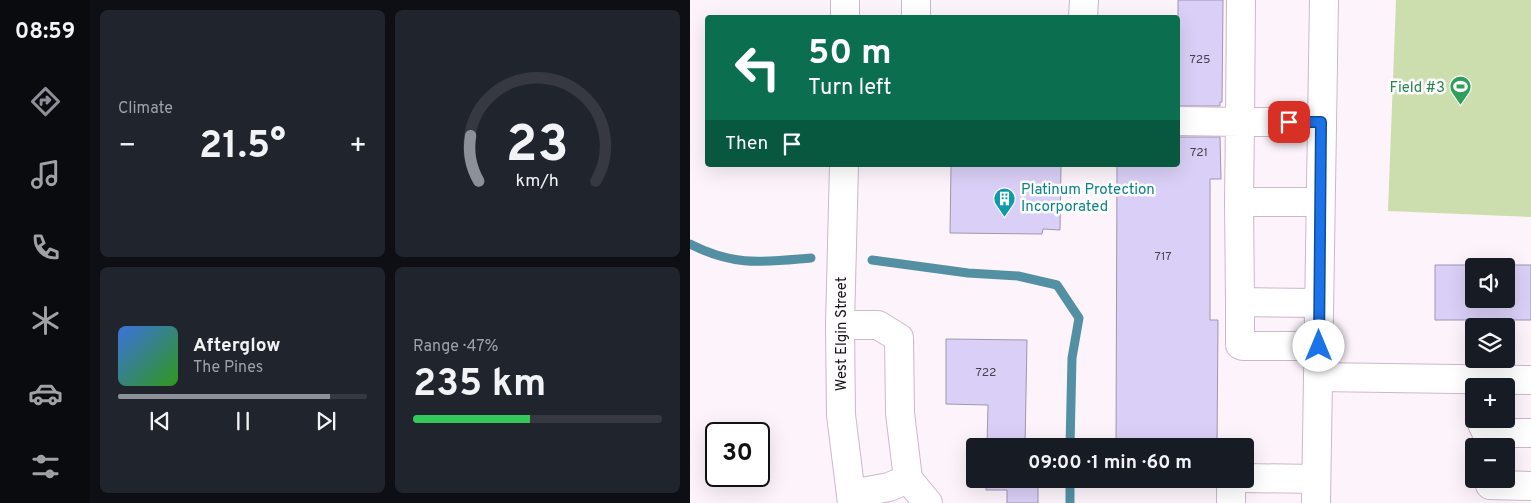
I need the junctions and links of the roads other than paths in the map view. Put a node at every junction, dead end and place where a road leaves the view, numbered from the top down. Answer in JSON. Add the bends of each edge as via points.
{"nodes":[{"id":1,"x":845,"y":0,"type":"edge"},
{"id":2,"x":916,"y":0,"type":"edge"},
{"id":3,"x":1084,"y":0,"type":"edge"},
{"id":4,"x":1241,"y":0,"type":"edge"},
{"id":5,"x":1324,"y":0,"type":"edge"},
{"id":6,"x":845,"y":15,"type":"edge"},
{"id":7,"x":916,"y":15,"type":"edge"},
{"id":8,"x":1083,"y":15,"type":"edge"},
{"id":9,"x":1180,"y":121,"type":"edge"},
{"id":10,"x":1240,"y":122,"type":"junction"},
{"id":11,"x":1321,"y":122,"type":"junction"},
{"id":12,"x":844,"y":167,"type":"edge"},
{"id":13,"x":1239,"y":202,"type":"junction"},
{"id":14,"x":1319,"y":202,"type":"junction"},
{"id":15,"x":1240,"y":302,"type":"junction"},
{"id":16,"x":1319,"y":303,"type":"junction"},
{"id":17,"x":840,"y":325,"type":"junction"},
{"id":18,"x":1319,"y":346,"type":"junction"},
{"id":19,"x":1318,"y":377,"type":"junction"},
{"id":20,"x":1531,"y":380,"type":"edge"},
{"id":21,"x":1515,"y":382,"type":"edge"},
{"id":22,"x":1465,"y":388,"type":"edge"},
{"id":23,"x":1531,"y":433,"type":"edge"},
{"id":24,"x":1486,"y":435,"type":"edge"},
{"id":25,"x":908,"y":479,"type":"junction"},
{"id":26,"x":1254,"y":480,"type":"edge"},
{"id":27,"x":1531,"y":486,"type":"edge"},
{"id":28,"x":1231,"y":488,"type":"edge"},
{"id":29,"x":1490,"y":489,"type":"edge"},
{"id":30,"x":1316,"y":491,"type":"edge"},
{"id":31,"x":852,"y":498,"type":"edge"},
{"id":32,"x":928,"y":503,"type":"edge"},
{"id":33,"x":1231,"y":503,"type":"edge"}],
"edges":[{"from":1,"to":6,"type":"street"},
{"from":2,"to":7,"type":"street"},
{"from":3,"to":8,"type":"street"},
{"from":4,"to":10,"type":"street"},
{"from":5,"to":11,"type":"street"},
{"from":9,"to":10,"type":"street"},
{"from":10,"to":11,"type":"street"},
{"from":10,"to":13,"type":"street"},
{"from":11,"to":14,"type":"street"},
{"from":12,"to":17,"type":"street","name":"West Elgin Street"},
{"from":13,"to":14,"type":"street"},
{"from":13,"to":15,"type":"street"},
{"from":14,"to":16,"type":"street"},
{"from":15,"to":16,"type":"street"},
{"from":15,"to":18,"type":"street","via":[[1240,344],[1243,346]]},
{"from":16,"to":18,"type":"street"},
{"from":17,"to":25,"type":"street","via":[[878,325],[900,338],[900,413]]},
{"from":17,"to":31,"type":"street","name":"West Elgin Street","via":[[841,415]]},
{"from":18,"to":19,"type":"street"},
{"from":19,"to":22,"type":"street"},
{"from":19,"to":30,"type":"street"},
{"from":20,"to":21,"type":"street"},
{"from":23,"to":24,"type":"street"},
{"from":25,"to":31,"type":"street"},
{"from":25,"to":32,"type":"street"},
{"from":26,"to":30,"type":"street"},
{"from":27,"to":29,"type":"street"},
{"from":28,"to":33,"type":"street"}]}
